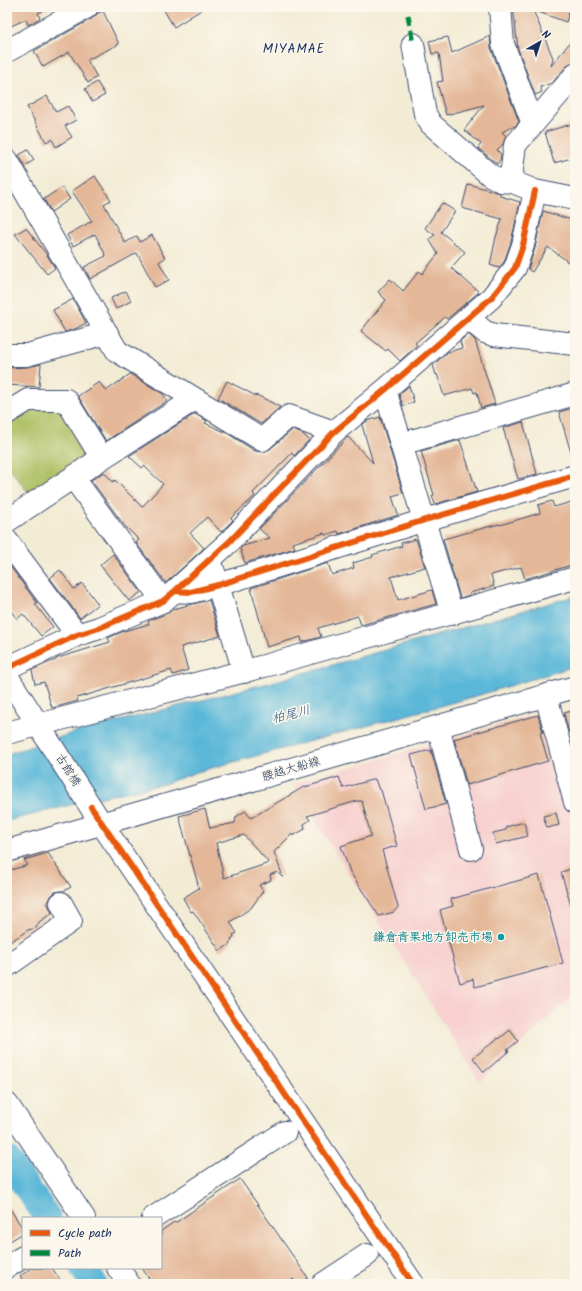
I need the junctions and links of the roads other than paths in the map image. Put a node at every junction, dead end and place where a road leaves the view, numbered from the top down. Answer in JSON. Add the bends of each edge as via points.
{"nodes":[{"id":1,"x":87,"y":7,"type":"edge"},
{"id":2,"x":500,"y":7,"type":"edge"},
{"id":3,"x":413,"y":44,"type":"dead end"},
{"id":4,"x":7,"y":51,"type":"edge"},
{"id":5,"x":575,"y":75,"type":"edge"},
{"id":6,"x":533,"y":124,"type":"junction"},
{"id":7,"x":7,"y":160,"type":"edge"},
{"id":8,"x":513,"y":182,"type":"junction"},
{"id":9,"x":535,"y":191,"type":"junction"},
{"id":10,"x":575,"y":199,"type":"edge"},
{"id":11,"x":468,"y":318,"type":"junction"},
{"id":12,"x":107,"y":332,"type":"junction"},
{"id":13,"x":575,"y":344,"type":"edge"},
{"id":14,"x":7,"y":355,"type":"edge"},
{"id":15,"x":385,"y":390,"type":"junction"},
{"id":16,"x":575,"y":394,"type":"edge"},
{"id":17,"x":195,"y":399,"type":"junction"},
{"id":18,"x":7,"y":413,"type":"edge"},
{"id":19,"x":334,"y":432,"type":"junction"},
{"id":20,"x":402,"y":444,"type":"junction"},
{"id":21,"x":102,"y":458,"type":"junction"},
{"id":22,"x":575,"y":476,"type":"edge"},
{"id":23,"x":73,"y":478,"type":"junction"},
{"id":24,"x":425,"y":520,"type":"junction"},
{"id":25,"x":7,"y":521,"type":"edge"},
{"id":26,"x":7,"y":541,"type":"edge"},
{"id":27,"x":211,"y":559,"type":"junction"},
{"id":28,"x":575,"y":578,"type":"edge"},
{"id":29,"x":218,"y":585,"type":"junction"},
{"id":30,"x":169,"y":596,"type":"junction"},
{"id":31,"x":452,"y":614,"type":"junction"},
{"id":32,"x":76,"y":635,"type":"junction"},
{"id":33,"x":7,"y":668,"type":"edge"},
{"id":34,"x":244,"y":672,"type":"junction"},
{"id":35,"x":7,"y":676,"type":"edge"},
{"id":36,"x":575,"y":687,"type":"edge"},
{"id":37,"x":546,"y":696,"type":"junction"},
{"id":38,"x":438,"y":726,"type":"junction"},
{"id":39,"x":42,"y":729,"type":"junction"},
{"id":40,"x":7,"y":733,"type":"edge"},
{"id":41,"x":575,"y":802,"type":"edge"},
{"id":42,"x":96,"y":815,"type":"junction"},
{"id":43,"x":471,"y":849,"type":"dead end"},
{"id":44,"x":7,"y":851,"type":"edge"},
{"id":45,"x":62,"y":903,"type":"dead end"},
{"id":46,"x":7,"y":966,"type":"edge"},
{"id":47,"x":7,"y":1104,"type":"edge"},
{"id":48,"x":285,"y":1132,"type":"dead end"},
{"id":49,"x":83,"y":1217,"type":"edge"},
{"id":50,"x":155,"y":1217,"type":"edge"},
{"id":51,"x":367,"y":1255,"type":"dead end"},
{"id":52,"x":22,"y":1258,"type":"edge"},
{"id":53,"x":7,"y":1267,"type":"edge"},
{"id":54,"x":119,"y":1269,"type":"edge"},
{"id":55,"x":129,"y":1284,"type":"edge"},
{"id":56,"x":322,"y":1284,"type":"edge"},
{"id":57,"x":413,"y":1284,"type":"edge"}],
"edges":[{"from":1,"to":4,"type":"street"},
{"from":2,"to":6,"type":"street","via":[[503,44]]},
{"from":3,"to":8,"type":"street","via":[[425,114],[431,124],[490,175],[501,181]]},
{"from":5,"to":6,"type":"street"},
{"from":6,"to":8,"type":"street","via":[[515,145]]},
{"from":7,"to":12,"type":"street"},
{"from":8,"to":9,"type":"street"},
{"from":9,"to":10,"type":"street"},
{"from":9,"to":11,"type":"street","via":[[515,268],[491,298]]},
{"from":11,"to":13,"type":"street","via":[[485,332],[494,335]]},
{"from":11,"to":15,"type":"street"},
{"from":12,"to":14,"type":"street","via":[[27,355]]},
{"from":12,"to":17,"type":"street","via":[[117,351]]},
{"from":15,"to":19,"type":"street"},
{"from":15,"to":20,"type":"street"},
{"from":16,"to":20,"type":"street"},
{"from":17,"to":19,"type":"street","via":[[262,440],[289,416]]},
{"from":17,"to":21,"type":"street"},
{"from":18,"to":21,"type":"street","via":[[28,400],[66,400]]},
{"from":19,"to":27,"type":"street"},
{"from":20,"to":24,"type":"street"},
{"from":21,"to":23,"type":"street"},
{"from":22,"to":24,"type":"street"},
{"from":23,"to":25,"type":"street"},
{"from":23,"to":30,"type":"street"},
{"from":24,"to":29,"type":"street"},
{"from":24,"to":31,"type":"street"},
{"from":26,"to":32,"type":"street"},
{"from":27,"to":29,"type":"street"},
{"from":27,"to":30,"type":"street"},
{"from":28,"to":31,"type":"street"},
{"from":29,"to":30,"type":"street"},
{"from":29,"to":34,"type":"street"},
{"from":30,"to":32,"type":"street","via":[[99,628]]},
{"from":31,"to":34,"type":"street"},
{"from":32,"to":33,"type":"street"},
{"from":34,"to":39,"type":"street"},
{"from":35,"to":39,"type":"street","name":"古館橋"},
{"from":36,"to":37,"type":"street","name":"腰越大船線"},
{"from":37,"to":38,"type":"street","name":"腰越大船線"},
{"from":37,"to":41,"type":"street"},
{"from":38,"to":42,"type":"street","name":"腰越大船線"},
{"from":38,"to":43,"type":"street"},
{"from":39,"to":40,"type":"street"},
{"from":39,"to":42,"type":"street","name":"古館橋"},
{"from":42,"to":44,"type":"street","name":"腰越大船線"},
{"from":42,"to":57,"type":"street","name":"古館橋"},
{"from":45,"to":46,"type":"street","via":[[71,921]]},
{"from":47,"to":49,"type":"street"},
{"from":48,"to":50,"type":"street"},
{"from":51,"to":56,"type":"street"},
{"from":52,"to":53,"type":"street"},
{"from":54,"to":55,"type":"street"}]}
